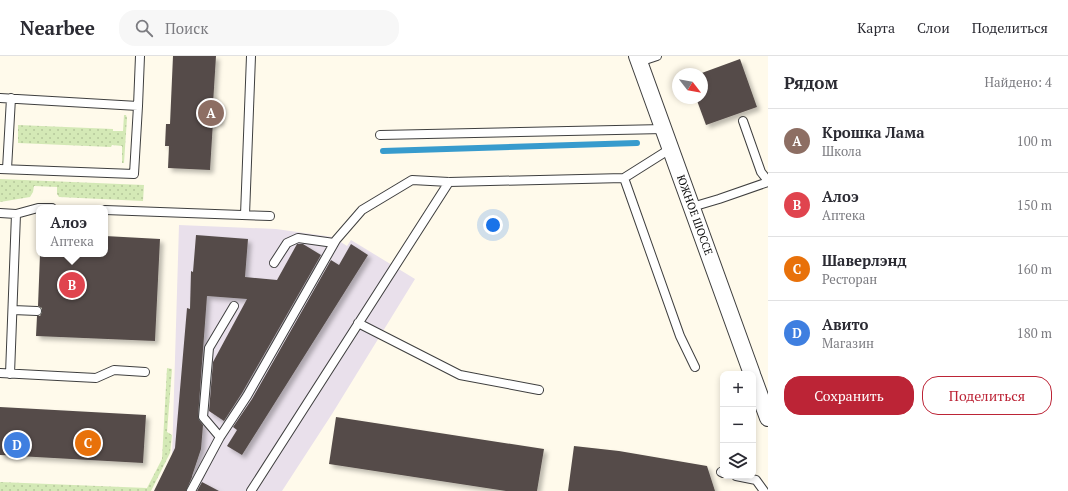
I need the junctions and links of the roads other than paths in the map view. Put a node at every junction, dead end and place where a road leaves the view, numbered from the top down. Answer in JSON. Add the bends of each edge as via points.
{"nodes":[{"id":1,"x":140,"y":56,"type":"edge"},
{"id":2,"x":251,"y":56,"type":"edge"},
{"id":3,"x":657,"y":56,"type":"edge"},
{"id":4,"x":638,"y":59,"type":"edge"},
{"id":5,"x":0,"y":98,"type":"edge"},
{"id":6,"x":11,"y":98,"type":"junction"},
{"id":7,"x":138,"y":106,"type":"junction"},
{"id":8,"x":743,"y":120,"type":"dead end"},
{"id":9,"x":664,"y":129,"type":"junction"},
{"id":10,"x":380,"y":135,"type":"dead end"},
{"id":11,"x":670,"y":149,"type":"junction"},
{"id":12,"x":4,"y":169,"type":"edge"},
{"id":13,"x":624,"y":178,"type":"junction"},
{"id":14,"x":768,"y":181,"type":"edge"},
{"id":15,"x":449,"y":182,"type":"junction"},
{"id":16,"x":692,"y":207,"type":"junction"},
{"id":17,"x":36,"y":209,"type":"edge"},
{"id":18,"x":108,"y":210,"type":"edge"},
{"id":19,"x":0,"y":213,"type":"edge"},
{"id":20,"x":16,"y":214,"type":"junction"},
{"id":21,"x":245,"y":214,"type":"junction"},
{"id":22,"x":270,"y":216,"type":"dead end"},
{"id":23,"x":334,"y":244,"type":"junction"},
{"id":24,"x":274,"y":262,"type":"dead end"},
{"id":25,"x":234,"y":306,"type":"dead end"},
{"id":26,"x":13,"y":310,"type":"junction"},
{"id":27,"x":37,"y":311,"type":"dead end"},
{"id":28,"x":358,"y":323,"type":"junction"},
{"id":29,"x":695,"y":366,"type":"dead end"},
{"id":30,"x":752,"y":371,"type":"edge"},
{"id":31,"x":145,"y":372,"type":"dead end"},
{"id":32,"x":0,"y":373,"type":"edge"},
{"id":33,"x":10,"y":374,"type":"junction"},
{"id":34,"x":756,"y":380,"type":"edge"},
{"id":35,"x":539,"y":390,"type":"dead end"},
{"id":36,"x":764,"y":395,"type":"edge"},
{"id":37,"x":768,"y":418,"type":"edge"},
{"id":38,"x":220,"y":437,"type":"junction"},
{"id":39,"x":751,"y":479,"type":"edge"},
{"id":40,"x":191,"y":491,"type":"edge"},
{"id":41,"x":251,"y":491,"type":"edge"},
{"id":42,"x":764,"y":491,"type":"edge"}],
"edges":[{"from":1,"to":7,"type":"lane"},
{"from":2,"to":21,"type":"lane"},
{"from":3,"to":4,"type":"lane"},
{"from":4,"to":9,"type":"street","name":"ЮЖНОЕ ШОССЕ"},
{"from":5,"to":6,"type":"lane"},
{"from":6,"to":7,"type":"lane"},
{"from":6,"to":12,"type":"lane"},
{"from":7,"to":12,"type":"lane","via":[[134,174]]},
{"from":8,"to":14,"type":"lane","via":[[761,172]]},
{"from":9,"to":10,"type":"lane"},
{"from":9,"to":11,"type":"street","name":"ЮЖНОЕ ШОССЕ"},
{"from":11,"to":13,"type":"lane"},
{"from":11,"to":16,"type":"street","name":"ЮЖНОЕ ШОССЕ"},
{"from":13,"to":15,"type":"lane"},
{"from":13,"to":29,"type":"lane","via":[[680,336]]},
{"from":14,"to":16,"type":"lane"},
{"from":15,"to":23,"type":"lane","via":[[412,180],[362,210]]},
{"from":15,"to":28,"type":"lane"},
{"from":16,"to":30,"type":"street","name":"ЮЖНОЕ ШОССЕ"},
{"from":17,"to":20,"type":"lane"},
{"from":18,"to":21,"type":"lane"},
{"from":19,"to":20,"type":"lane"},
{"from":20,"to":26,"type":"lane"},
{"from":21,"to":22,"type":"lane"},
{"from":23,"to":24,"type":"lane","via":[[298,238],[287,243]]},
{"from":23,"to":38,"type":"lane","via":[[247,396]]},
{"from":25,"to":38,"type":"lane","via":[[209,348],[203,417]]},
{"from":26,"to":27,"type":"lane"},
{"from":26,"to":33,"type":"lane"},
{"from":28,"to":35,"type":"lane","via":[[460,375]]},
{"from":28,"to":41,"type":"lane"},
{"from":31,"to":33,"type":"lane","via":[[114,370],[96,378]]},
{"from":32,"to":33,"type":"lane"},
{"from":34,"to":36,"type":"street","name":"ЮЖНОЕ ШОССЕ"},
{"from":36,"to":37,"type":"street","name":"ЮЖНОЕ ШОССЕ"},
{"from":38,"to":40,"type":"lane"},
{"from":39,"to":42,"type":"lane","via":[[756,480]]}]}
